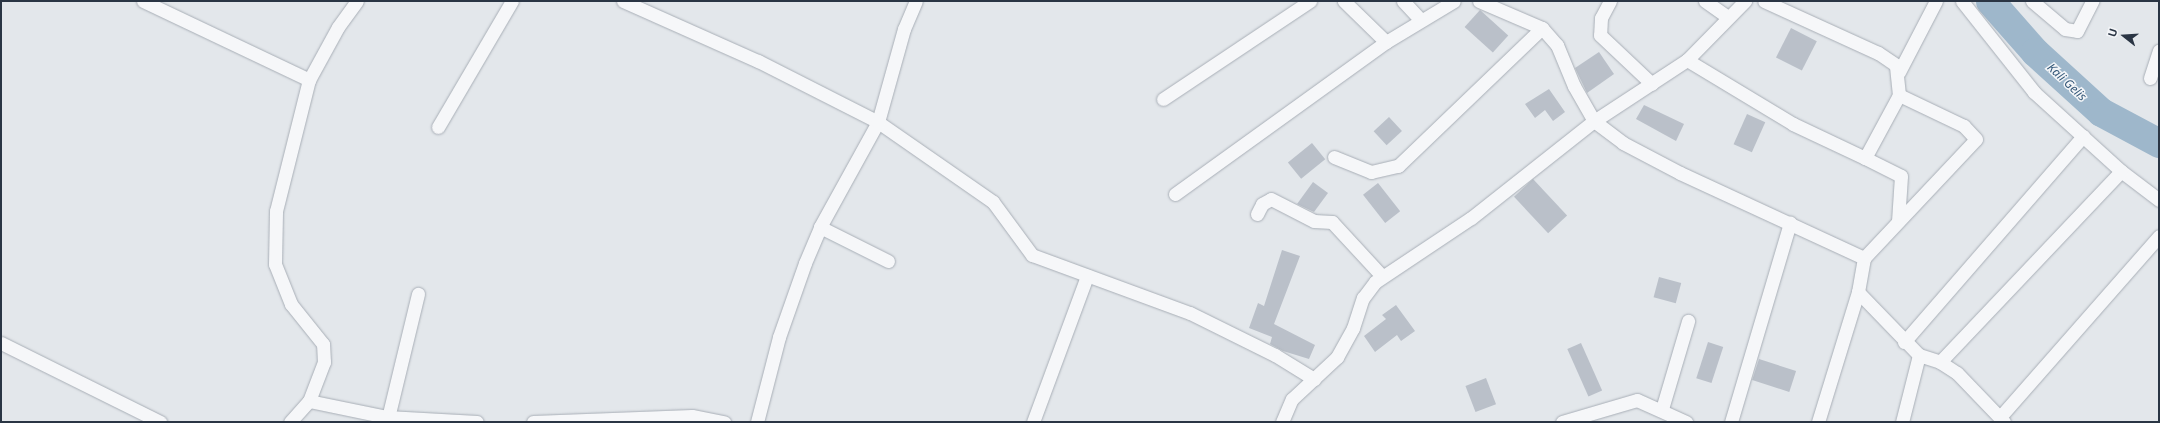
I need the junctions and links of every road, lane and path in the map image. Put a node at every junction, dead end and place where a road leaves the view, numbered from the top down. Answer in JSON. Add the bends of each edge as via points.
{"nodes":[{"id":1,"x":143,"y":1,"type":"edge"},
{"id":2,"x":357,"y":1,"type":"edge"},
{"id":3,"x":512,"y":1,"type":"edge"},
{"id":4,"x":623,"y":1,"type":"edge"},
{"id":5,"x":916,"y":1,"type":"edge"},
{"id":6,"x":1310,"y":1,"type":"edge"},
{"id":7,"x":1344,"y":1,"type":"edge"},
{"id":8,"x":1403,"y":1,"type":"edge"},
{"id":9,"x":1454,"y":1,"type":"edge"},
{"id":10,"x":1479,"y":1,"type":"edge"},
{"id":11,"x":1610,"y":1,"type":"edge"},
{"id":12,"x":1704,"y":1,"type":"edge"},
{"id":13,"x":1745,"y":1,"type":"edge"},
{"id":14,"x":1764,"y":1,"type":"edge"},
{"id":15,"x":1936,"y":1,"type":"edge"},
{"id":16,"x":1962,"y":1,"type":"edge"},
{"id":17,"x":2032,"y":1,"type":"edge"},
{"id":18,"x":2092,"y":1,"type":"edge"},
{"id":19,"x":1728,"y":17,"type":"junction"},
{"id":20,"x":1420,"y":19,"type":"junction"},
{"id":21,"x":1542,"y":28,"type":"junction"},
{"id":22,"x":1386,"y":42,"type":"junction"},
{"id":23,"x":2159,"y":50,"type":"edge"},
{"id":24,"x":1687,"y":60,"type":"junction"},
{"id":25,"x":1899,"y":72,"type":"junction"},
{"id":26,"x":2150,"y":78,"type":"dead end"},
{"id":27,"x":309,"y":80,"type":"junction"},
{"id":28,"x":1652,"y":84,"type":"junction"},
{"id":29,"x":1899,"y":95,"type":"junction"},
{"id":30,"x":1163,"y":99,"type":"dead end"},
{"id":31,"x":1594,"y":121,"type":"junction"},
{"id":32,"x":878,"y":122,"type":"junction"},
{"id":33,"x":438,"y":127,"type":"dead end"},
{"id":34,"x":2083,"y":136,"type":"junction"},
{"id":35,"x":1334,"y":157,"type":"dead end"},
{"id":36,"x":1865,"y":158,"type":"junction"},
{"id":37,"x":2121,"y":172,"type":"junction"},
{"id":38,"x":1175,"y":194,"type":"dead end"},
{"id":39,"x":2159,"y":200,"type":"edge"},
{"id":40,"x":1258,"y":214,"type":"dead end"},
{"id":41,"x":1898,"y":221,"type":"junction"},
{"id":42,"x":1790,"y":223,"type":"junction"},
{"id":43,"x":820,"y":227,"type":"junction"},
{"id":44,"x":2159,"y":236,"type":"edge"},
{"id":45,"x":1864,"y":258,"type":"junction"},
{"id":46,"x":888,"y":261,"type":"dead end"},
{"id":47,"x":1087,"y":276,"type":"junction"},
{"id":48,"x":1382,"y":276,"type":"junction"},
{"id":49,"x":1858,"y":292,"type":"junction"},
{"id":50,"x":418,"y":294,"type":"dead end"},
{"id":51,"x":1688,"y":321,"type":"dead end"},
{"id":52,"x":1904,"y":342,"type":"junction"},
{"id":53,"x":1,"y":343,"type":"edge"},
{"id":54,"x":1919,"y":355,"type":"junction"},
{"id":55,"x":1940,"y":362,"type":"junction"},
{"id":56,"x":1314,"y":379,"type":"junction"},
{"id":57,"x":309,"y":401,"type":"junction"},
{"id":58,"x":1662,"y":409,"type":"junction"},
{"id":59,"x":387,"y":420,"type":"edge"},
{"id":60,"x":1579,"y":420,"type":"edge"},
{"id":61,"x":2002,"y":420,"type":"edge"},
{"id":62,"x":160,"y":422,"type":"edge"},
{"id":63,"x":290,"y":422,"type":"edge"},
{"id":64,"x":477,"y":422,"type":"edge"},
{"id":65,"x":533,"y":422,"type":"edge"},
{"id":66,"x":724,"y":422,"type":"edge"},
{"id":67,"x":757,"y":422,"type":"edge"},
{"id":68,"x":1033,"y":422,"type":"edge"},
{"id":69,"x":1282,"y":422,"type":"edge"},
{"id":70,"x":1562,"y":422,"type":"edge"},
{"id":71,"x":1686,"y":422,"type":"edge"},
{"id":72,"x":1731,"y":422,"type":"edge"},
{"id":73,"x":1818,"y":422,"type":"edge"},
{"id":74,"x":1902,"y":422,"type":"edge"}],
"edges":[{"from":1,"to":27,"type":"street"},
{"from":2,"to":27,"type":"street","via":[[338,27]]},
{"from":3,"to":33,"type":"street"},
{"from":4,"to":32,"type":"street","via":[[758,61]]},
{"from":5,"to":32,"type":"street","via":[[904,29]]},
{"from":6,"to":30,"type":"street"},
{"from":7,"to":22,"type":"street"},
{"from":8,"to":20,"type":"street"},
{"from":9,"to":20,"type":"street"},
{"from":10,"to":21,"type":"street"},
{"from":11,"to":28,"type":"street","via":[[1601,18],[1600,35]]},
{"from":12,"to":19,"type":"street"},
{"from":13,"to":19,"type":"street"},
{"from":14,"to":25,"type":"street","via":[[1878,53],[1896,65]]},
{"from":15,"to":25,"type":"street"},
{"from":16,"to":34,"type":"street","via":[[2034,92]]},
{"from":17,"to":18,"type":"street","via":[[2065,29],[2077,31]]},
{"from":19,"to":24,"type":"street"},
{"from":20,"to":22,"type":"street"},
{"from":21,"to":31,"type":"street","via":[[1557,45],[1574,86]]},
{"from":21,"to":35,"type":"street","via":[[1398,166],[1371,172]]},
{"from":22,"to":38,"type":"street"},
{"from":23,"to":26,"type":"street"},
{"from":24,"to":28,"type":"street"},
{"from":24,"to":36,"type":"street","via":[[1793,124]]},
{"from":25,"to":29,"type":"street"},
{"from":27,"to":57,"type":"street","via":[[276,211],[275,264],[291,304],[323,344],[324,362]]},
{"from":28,"to":31,"type":"street"},
{"from":29,"to":36,"type":"street"},
{"from":29,"to":41,"type":"street","via":[[1954,121],[1971,131],[1976,139]]},
{"from":31,"to":42,"type":"street","via":[[1623,143],[1680,173]]},
{"from":31,"to":48,"type":"street","via":[[1471,218]]},
{"from":32,"to":43,"type":"street"},
{"from":32,"to":47,"type":"street","via":[[993,202],[1032,255]]},
{"from":34,"to":37,"type":"street"},
{"from":34,"to":52,"type":"street"},
{"from":36,"to":41,"type":"street","via":[[1901,176]]},
{"from":37,"to":39,"type":"street"},
{"from":37,"to":55,"type":"street"},
{"from":40,"to":48,"type":"street","via":[[1262,204],[1271,200],[1314,221],[1332,222]]},
{"from":41,"to":45,"type":"street"},
{"from":42,"to":45,"type":"street"},
{"from":42,"to":72,"type":"street"},
{"from":43,"to":46,"type":"street"},
{"from":43,"to":67,"type":"street","via":[[778,337]]},
{"from":44,"to":61,"type":"street"},
{"from":45,"to":49,"type":"street"},
{"from":47,"to":56,"type":"street","via":[[1190,313],[1275,355]]},
{"from":47,"to":68,"type":"street"},
{"from":48,"to":56,"type":"street","via":[[1363,298],[1353,328],[1337,357]]},
{"from":49,"to":52,"type":"street"},
{"from":49,"to":73,"type":"street"},
{"from":50,"to":59,"type":"street"},
{"from":51,"to":58,"type":"street"},
{"from":52,"to":54,"type":"street"},
{"from":53,"to":62,"type":"street"},
{"from":54,"to":55,"type":"street"},
{"from":54,"to":74,"type":"street"},
{"from":55,"to":61,"type":"street","via":[[1957,373]]},
{"from":56,"to":69,"type":"street","via":[[1292,399]]},
{"from":57,"to":59,"type":"street"},
{"from":57,"to":63,"type":"street"},
{"from":58,"to":60,"type":"street","via":[[1637,400]]},
{"from":58,"to":71,"type":"street"},
{"from":59,"to":64,"type":"street"},
{"from":60,"to":70,"type":"street"},
{"from":65,"to":66,"type":"street","via":[[685,416]]}]}
